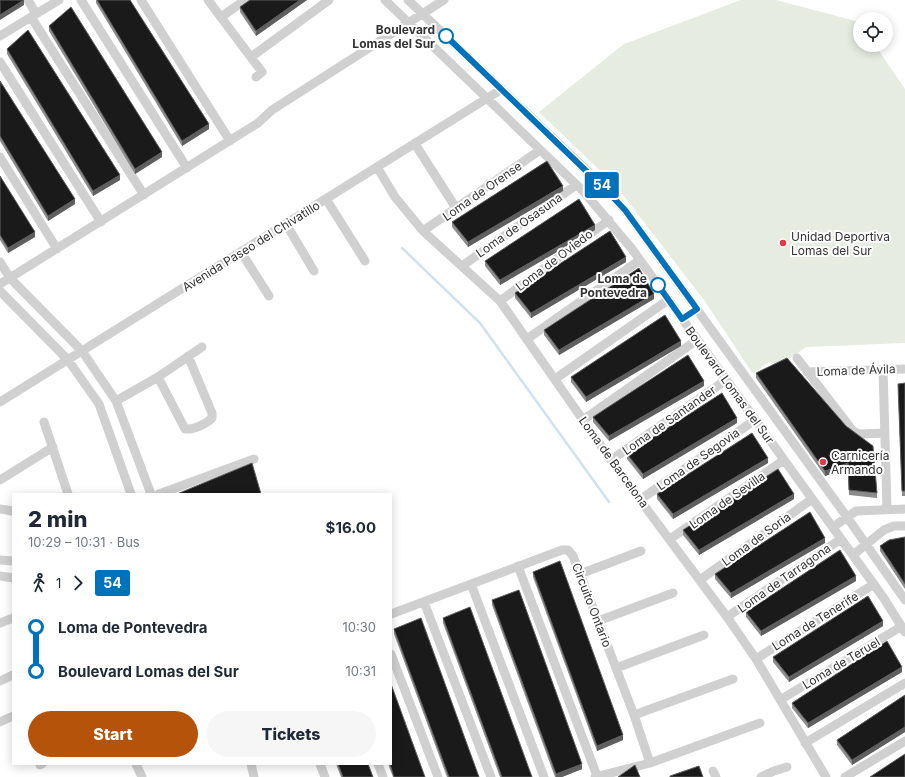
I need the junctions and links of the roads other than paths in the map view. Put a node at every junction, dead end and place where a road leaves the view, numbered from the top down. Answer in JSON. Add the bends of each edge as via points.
{"nodes":[{"id":1,"x":28,"y":0,"type":"edge"},
{"id":2,"x":59,"y":0,"type":"edge"},
{"id":3,"x":81,"y":0,"type":"edge"},
{"id":4,"x":141,"y":0,"type":"edge"},
{"id":5,"x":208,"y":0,"type":"edge"},
{"id":6,"x":245,"y":0,"type":"edge"},
{"id":7,"x":330,"y":0,"type":"edge"},
{"id":8,"x":385,"y":0,"type":"edge"},
{"id":9,"x":408,"y":0,"type":"edge"},
{"id":10,"x":444,"y":0,"type":"edge"},
{"id":11,"x":422,"y":14,"type":"junction"},
{"id":12,"x":34,"y":15,"type":"junction"},
{"id":13,"x":221,"y":17,"type":"junction"},
{"id":14,"x":408,"y":23,"type":"junction"},
{"id":15,"x":0,"y":36,"type":"edge"},
{"id":16,"x":251,"y":57,"type":"junction"},
{"id":17,"x":0,"y":62,"type":"edge"},
{"id":18,"x":256,"y":77,"type":"dead end"},
{"id":19,"x":502,"y":90,"type":"junction"},
{"id":20,"x":487,"y":99,"type":"junction"},
{"id":21,"x":230,"y":141,"type":"junction"},
{"id":22,"x":415,"y":144,"type":"junction"},
{"id":23,"x":540,"y":150,"type":"junction"},
{"id":24,"x":0,"y":157,"type":"edge"},
{"id":25,"x":378,"y":167,"type":"junction"},
{"id":26,"x":187,"y":168,"type":"junction"},
{"id":27,"x":576,"y":185,"type":"junction"},
{"id":28,"x":144,"y":195,"type":"junction"},
{"id":29,"x":326,"y":199,"type":"junction"},
{"id":30,"x":456,"y":208,"type":"junction"},
{"id":31,"x":609,"y":220,"type":"junction"},
{"id":32,"x":101,"y":222,"type":"junction"},
{"id":33,"x":286,"y":224,"type":"junction"},
{"id":34,"x":423,"y":231,"type":"junction"},
{"id":35,"x":57,"y":248,"type":"junction"},
{"id":36,"x":241,"y":252,"type":"junction"},
{"id":37,"x":640,"y":260,"type":"junction"},
{"id":38,"x":365,"y":261,"type":"dead end"},
{"id":39,"x":0,"y":262,"type":"edge"},
{"id":40,"x":462,"y":266,"type":"junction"},
{"id":41,"x":314,"y":271,"type":"dead end"},
{"id":42,"x":10,"y":278,"type":"junction"},
{"id":43,"x":0,"y":284,"type":"edge"},
{"id":44,"x":0,"y":291,"type":"edge"},
{"id":45,"x":269,"y":296,"type":"dead end"},
{"id":46,"x":668,"y":300,"type":"junction"},
{"id":47,"x":500,"y":301,"type":"junction"},
{"id":48,"x":697,"y":309,"type":"junction"},
{"id":49,"x":682,"y":319,"type":"junction"},
{"id":50,"x":527,"y":339,"type":"junction"},
{"id":51,"x":697,"y":340,"type":"junction"},
{"id":52,"x":202,"y":347,"type":"dead end"},
{"id":53,"x":82,"y":351,"type":"junction"},
{"id":54,"x":188,"y":356,"type":"junction"},
{"id":55,"x":797,"y":358,"type":"dead end"},
{"id":56,"x":68,"y":360,"type":"junction"},
{"id":57,"x":883,"y":369,"type":"junction"},
{"id":58,"x":905,"y":369,"type":"edge"},
{"id":59,"x":807,"y":372,"type":"junction"},
{"id":60,"x":158,"y":377,"type":"junction"},
{"id":61,"x":555,"y":379,"type":"junction"},
{"id":62,"x":726,"y":380,"type":"junction"},
{"id":63,"x":116,"y":401,"type":"junction"},
{"id":64,"x":0,"y":402,"type":"edge"},
{"id":65,"x":584,"y":420,"type":"junction"},
{"id":66,"x":755,"y":420,"type":"junction"},
{"id":67,"x":44,"y":422,"type":"dead end"},
{"id":68,"x":885,"y":433,"type":"junction"},
{"id":69,"x":53,"y":447,"type":"junction"},
{"id":70,"x":254,"y":459,"type":"dead end"},
{"id":71,"x":611,"y":460,"type":"junction"},
{"id":72,"x":784,"y":460,"type":"junction"},
{"id":73,"x":0,"y":480,"type":"edge"},
{"id":74,"x":68,"y":493,"type":"edge"},
{"id":75,"x":131,"y":493,"type":"edge"},
{"id":76,"x":151,"y":493,"type":"edge"},
{"id":77,"x":162,"y":493,"type":"edge"},
{"id":78,"x":641,"y":499,"type":"junction"},
{"id":79,"x":812,"y":499,"type":"junction"},
{"id":80,"x":0,"y":509,"type":"edge"},
{"id":81,"x":905,"y":509,"type":"edge"},
{"id":82,"x":887,"y":510,"type":"junction"},
{"id":83,"x":12,"y":511,"type":"edge"},
{"id":84,"x":847,"y":517,"type":"junction"},
{"id":85,"x":905,"y":526,"type":"edge"},
{"id":86,"x":833,"y":527,"type":"junction"},
{"id":87,"x":841,"y":539,"type":"junction"},
{"id":88,"x":670,"y":540,"type":"junction"},
{"id":89,"x":867,"y":545,"type":"junction"},
{"id":90,"x":641,"y":551,"type":"dead end"},
{"id":91,"x":853,"y":555,"type":"junction"},
{"id":92,"x":0,"y":560,"type":"edge"},
{"id":93,"x":12,"y":561,"type":"edge"},
{"id":94,"x":518,"y":566,"type":"junction"},
{"id":95,"x":580,"y":574,"type":"junction"},
{"id":96,"x":0,"y":576,"type":"edge"},
{"id":97,"x":12,"y":578,"type":"edge"},
{"id":98,"x":700,"y":580,"type":"junction"},
{"id":99,"x":471,"y":584,"type":"junction"},
{"id":100,"x":874,"y":584,"type":"junction"},
{"id":101,"x":673,"y":593,"type":"dead end"},
{"id":102,"x":905,"y":600,"type":"edge"},
{"id":103,"x":424,"y":602,"type":"junction"},
{"id":104,"x":392,"y":614,"type":"edge"},
{"id":105,"x":727,"y":617,"type":"junction"},
{"id":106,"x":12,"y":618,"type":"edge"},
{"id":107,"x":598,"y":621,"type":"junction"},
{"id":108,"x":0,"y":623,"type":"edge"},
{"id":109,"x":903,"y":629,"type":"edge"},
{"id":110,"x":704,"y":635,"type":"dead end"},
{"id":111,"x":392,"y":657,"type":"edge"},
{"id":112,"x":756,"y":659,"type":"junction"},
{"id":113,"x":616,"y":668,"type":"junction"},
{"id":114,"x":12,"y":675,"type":"edge"},
{"id":115,"x":734,"y":679,"type":"dead end"},
{"id":116,"x":0,"y":681,"type":"edge"},
{"id":117,"x":905,"y":683,"type":"edge"},
{"id":118,"x":780,"y":700,"type":"junction"},
{"id":119,"x":634,"y":714,"type":"junction"},
{"id":120,"x":12,"y":716,"type":"edge"},
{"id":121,"x":0,"y":722,"type":"edge"},
{"id":122,"x":760,"y":723,"type":"dead end"},
{"id":123,"x":905,"y":741,"type":"edge"},
{"id":124,"x":805,"y":743,"type":"junction"},
{"id":125,"x":650,"y":763,"type":"junction"},
{"id":126,"x":136,"y":765,"type":"edge"},
{"id":127,"x":251,"y":765,"type":"edge"},
{"id":128,"x":320,"y":765,"type":"edge"},
{"id":129,"x":378,"y":765,"type":"edge"},
{"id":130,"x":787,"y":767,"type":"dead end"},
{"id":131,"x":764,"y":776,"type":"edge"},
{"id":132,"x":141,"y":777,"type":"edge"},
{"id":133,"x":254,"y":777,"type":"edge"},
{"id":134,"x":325,"y":777,"type":"edge"},
{"id":135,"x":383,"y":777,"type":"edge"},
{"id":136,"x":438,"y":777,"type":"edge"},
{"id":137,"x":491,"y":777,"type":"edge"},
{"id":138,"x":544,"y":777,"type":"edge"},
{"id":139,"x":596,"y":777,"type":"edge"},
{"id":140,"x":826,"y":777,"type":"edge"},
{"id":141,"x":845,"y":777,"type":"edge"}],
"edges":[{"from":1,"to":12,"type":"street"},
{"from":2,"to":12,"type":"street"},
{"from":3,"to":26,"type":"street"},
{"from":4,"to":21,"type":"street"},
{"from":5,"to":13,"type":"street"},
{"from":6,"to":13,"type":"street"},
{"from":7,"to":16,"type":"street"},
{"from":8,"to":14,"type":"street","name":"Boulevard Lomas del Sur"},
{"from":9,"to":11,"type":"street","name":"Boulevard Lomas del Sur"},
{"from":10,"to":11,"type":"street"},
{"from":11,"to":14,"type":"street"},
{"from":11,"to":19,"type":"street","name":"Boulevard Lomas del Sur"},
{"from":12,"to":15,"type":"street"},
{"from":12,"to":28,"type":"street"},
{"from":13,"to":16,"type":"street"},
{"from":14,"to":20,"type":"street","name":"Boulevard Lomas del Sur"},
{"from":14,"to":21,"type":"street","via":[[272,110],[258,123]]},
{"from":16,"to":18,"type":"street","via":[[262,72]]},
{"from":17,"to":32,"type":"street"},
{"from":19,"to":20,"type":"street","name":"Avenida Paseo del Chivatillo"},
{"from":19,"to":48,"type":"street","name":"Boulevard Lomas del Sur","via":[[625,210]]},
{"from":20,"to":22,"type":"street","name":"Avenida Paseo del Chivatillo"},
{"from":20,"to":23,"type":"street","name":"Boulevard Lomas del Sur"},
{"from":21,"to":26,"type":"street"},
{"from":22,"to":25,"type":"street","name":"Avenida Paseo del Chivatillo"},
{"from":22,"to":30,"type":"street"},
{"from":23,"to":27,"type":"street","name":"Boulevard Lomas del Sur"},
{"from":23,"to":30,"type":"street","name":"Loma de Orense"},
{"from":24,"to":35,"type":"street"},
{"from":25,"to":29,"type":"street","name":"Avenida Paseo del Chivatillo"},
{"from":25,"to":34,"type":"street","name":"Loma de Barcelona","via":[[395,197]]},
{"from":26,"to":28,"type":"street"},
{"from":27,"to":31,"type":"street","name":"Boulevard Lomas del Sur"},
{"from":27,"to":40,"type":"street","name":"Loma de Osasuna"},
{"from":28,"to":32,"type":"street"},
{"from":29,"to":33,"type":"street","name":"Avenida Paseo del Chivatillo"},
{"from":29,"to":38,"type":"street"},
{"from":30,"to":34,"type":"street","name":"Loma de Orense"},
{"from":31,"to":37,"type":"street","name":"Boulevard Lomas del Sur"},
{"from":31,"to":47,"type":"street","name":"Loma de Oviedo"},
{"from":32,"to":35,"type":"street"},
{"from":33,"to":36,"type":"street","name":"Avenida Paseo del Chivatillo"},
{"from":33,"to":41,"type":"street"},
{"from":34,"to":40,"type":"street","name":"Loma de Barcelona"},
{"from":35,"to":42,"type":"street"},
{"from":36,"to":45,"type":"street"},
{"from":36,"to":53,"type":"street","name":"Avenida Paseo del Chivatillo"},
{"from":37,"to":46,"type":"street","name":"Boulevard Lomas del Sur"},
{"from":37,"to":50,"type":"street"},
{"from":39,"to":42,"type":"street"},
{"from":40,"to":47,"type":"street","name":"Loma de Barcelona"},
{"from":42,"to":43,"type":"street"},
{"from":42,"to":53,"type":"street"},
{"from":44,"to":56,"type":"street"},
{"from":46,"to":49,"type":"street","name":"Boulevard Lomas del Sur"},
{"from":46,"to":61,"type":"street"},
{"from":47,"to":50,"type":"street","name":"Loma de Barcelona"},
{"from":48,"to":49,"type":"street"},
{"from":48,"to":84,"type":"street","name":"Boulevard Lomas del Sur"},
{"from":49,"to":51,"type":"street","name":"Boulevard Lomas del Sur"},
{"from":50,"to":61,"type":"street","name":"Loma de Barcelona"},
{"from":51,"to":62,"type":"street","name":"Boulevard Lomas del Sur"},
{"from":51,"to":65,"type":"street"},
{"from":52,"to":54,"type":"street"},
{"from":53,"to":56,"type":"street","name":"Avenida Paseo del Chivatillo"},
{"from":53,"to":63,"type":"street"},
{"from":54,"to":60,"type":"street"},
{"from":54,"to":60,"type":"street","via":[[212,413],[212,418],[208,422],[189,430],[185,429]]},
{"from":55,"to":59,"type":"street"},
{"from":56,"to":64,"type":"street","name":"Avenida Paseo del Chivatillo"},
{"from":56,"to":75,"type":"street","via":[[99,404]]},
{"from":57,"to":58,"type":"street","name":"Loma de Ávila"},
{"from":57,"to":59,"type":"street","name":"Loma de Ávila"},
{"from":57,"to":68,"type":"street"},
{"from":59,"to":68,"type":"street","via":[[853,431],[859,434]]},
{"from":60,"to":63,"type":"street"},
{"from":61,"to":65,"type":"street","name":"Loma de Barcelona"},
{"from":62,"to":66,"type":"street","name":"Boulevard Lomas del Sur"},
{"from":62,"to":71,"type":"street","name":"Loma de Santander"},
{"from":63,"to":76,"type":"street"},
{"from":65,"to":71,"type":"street","name":"Loma de Barcelona"},
{"from":66,"to":72,"type":"street","name":"Boulevard Lomas del Sur"},
{"from":66,"to":78,"type":"street","name":"Loma de Segovia"},
{"from":67,"to":69,"type":"street"},
{"from":68,"to":82,"type":"street"},
{"from":69,"to":73,"type":"street"},
{"from":69,"to":74,"type":"street"},
{"from":70,"to":77,"type":"street"},
{"from":71,"to":78,"type":"street","name":"Loma de Barcelona"},
{"from":72,"to":79,"type":"street","name":"Boulevard Lomas del Sur"},
{"from":72,"to":88,"type":"street","name":"Loma de Sevilla"},
{"from":78,"to":88,"type":"street","name":"Loma de Barcelona"},
{"from":79,"to":86,"type":"street","name":"Boulevard Lomas del Sur"},
{"from":79,"to":98,"type":"street","name":"Loma de Soria"},
{"from":80,"to":83,"type":"street"},
{"from":81,"to":82,"type":"street"},
{"from":82,"to":84,"type":"street","via":[[856,511]]},
{"from":84,"to":86,"type":"street"},
{"from":84,"to":89,"type":"street","name":"Boulevard Lomas del Sur"},
{"from":85,"to":89,"type":"street","via":[[894,526],[884,530]]},
{"from":86,"to":87,"type":"street","name":"Boulevard Lomas del Sur"},
{"from":87,"to":91,"type":"street","name":"Boulevard Lomas del Sur"},
{"from":87,"to":105,"type":"street","name":"Loma de Tarragona"},
{"from":88,"to":98,"type":"street","name":"Loma de Barcelona"},
{"from":89,"to":91,"type":"street"},
{"from":89,"to":102,"type":"street","name":"Boulevard Lomas del Sur"},
{"from":90,"to":95,"type":"street"},
{"from":91,"to":100,"type":"street","name":"Boulevard Lomas del Sur"},
{"from":92,"to":93,"type":"street"},
{"from":94,"to":95,"type":"street","name":"Circuito Ontario","via":[[568,550]]},
{"from":94,"to":99,"type":"street","name":"Circuito Ontario"},
{"from":94,"to":139,"type":"street"},
{"from":95,"to":107,"type":"street","name":"Circuito Ontario"},
{"from":96,"to":97,"type":"street"},
{"from":98,"to":105,"type":"street","name":"Loma de Barcelona"},
{"from":99,"to":103,"type":"street","name":"Circuito Ontario"},
{"from":99,"to":138,"type":"street"},
{"from":100,"to":109,"type":"street","name":"Boulevard Lomas del Sur"},
{"from":100,"to":112,"type":"street","name":"Loma de Tenerife"},
{"from":101,"to":107,"type":"street"},
{"from":103,"to":104,"type":"street","name":"Circuito Ontario"},
{"from":103,"to":137,"type":"street"},
{"from":105,"to":112,"type":"street","name":"Loma de Barcelona"},
{"from":106,"to":108,"type":"street"},
{"from":107,"to":113,"type":"street","name":"Circuito Ontario"},
{"from":109,"to":118,"type":"street","name":"Loma de Teruel"},
{"from":110,"to":113,"type":"street"},
{"from":111,"to":136,"type":"street"},
{"from":112,"to":118,"type":"street","name":"Loma de Barcelona"},
{"from":113,"to":119,"type":"street","name":"Circuito Ontario"},
{"from":114,"to":116,"type":"street"},
{"from":115,"to":119,"type":"street"},
{"from":117,"to":124,"type":"street"},
{"from":118,"to":124,"type":"street","name":"Loma de Barcelona"},
{"from":119,"to":125,"type":"street","name":"Circuito Ontario"},
{"from":120,"to":121,"type":"street"},
{"from":122,"to":125,"type":"street"},
{"from":123,"to":141,"type":"street"},
{"from":124,"to":140,"type":"street","name":"Loma de Barcelona"},
{"from":125,"to":139,"type":"street"},
{"from":126,"to":132,"type":"street"},
{"from":127,"to":133,"type":"street"},
{"from":128,"to":134,"type":"street"},
{"from":129,"to":135,"type":"street"},
{"from":130,"to":131,"type":"street"}]}
